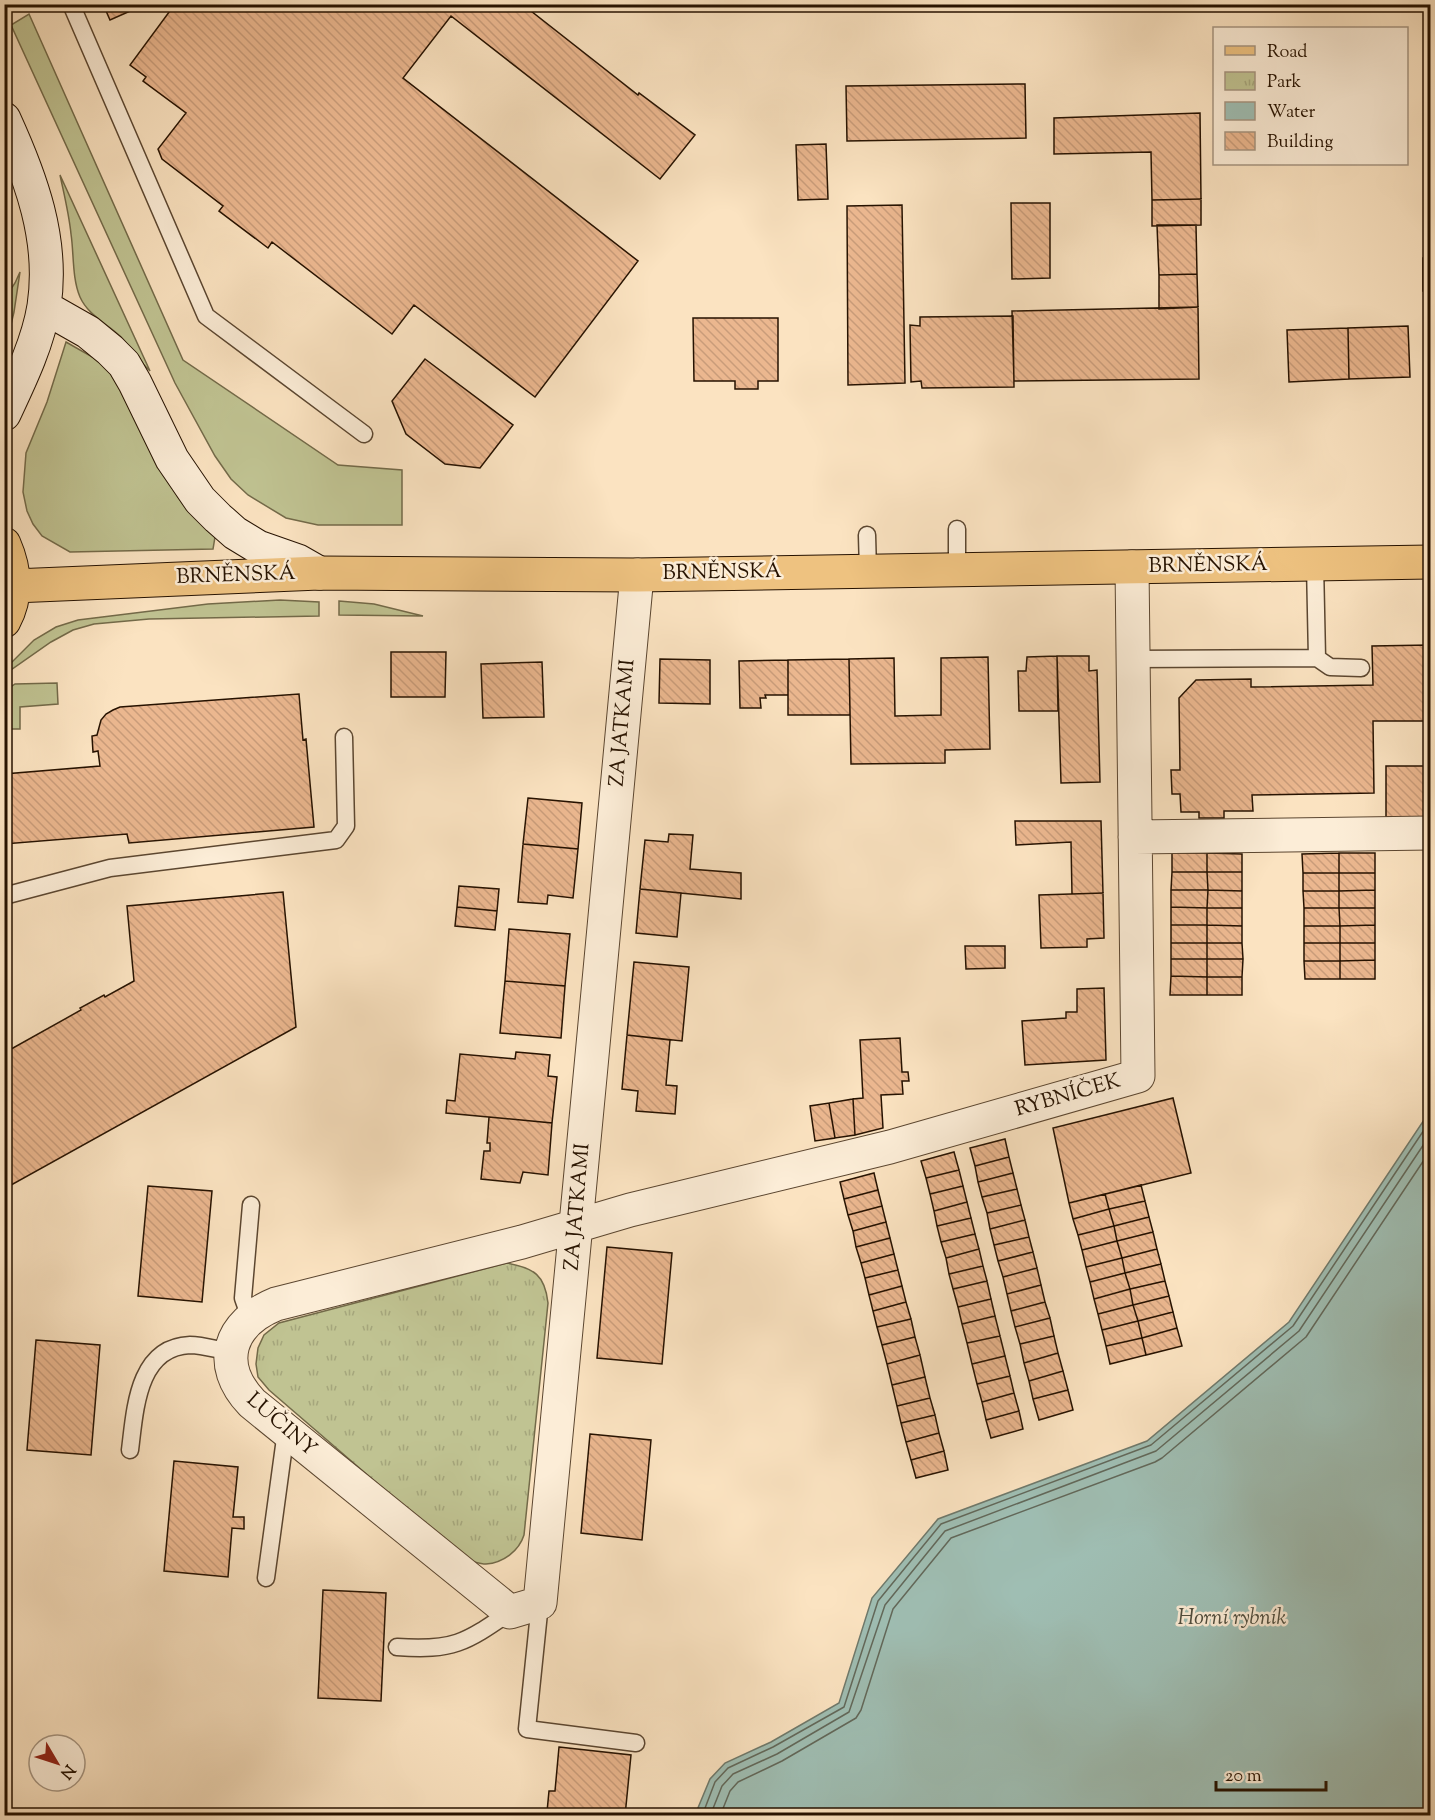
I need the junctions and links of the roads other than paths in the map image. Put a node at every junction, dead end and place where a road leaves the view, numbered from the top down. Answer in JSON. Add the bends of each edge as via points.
{"nodes":[{"id":1,"x":71,"y":4,"type":"edge"},
{"id":2,"x":4,"y":119,"type":"edge"},
{"id":3,"x":44,"y":307,"type":"junction"},
{"id":4,"x":4,"y":414,"type":"edge"},
{"id":5,"x":364,"y":434,"type":"dead end"},
{"id":6,"x":957,"y":529,"type":"dead end"},
{"id":7,"x":867,"y":536,"type":"dead end"},
{"id":8,"x":4,"y":544,"type":"edge"},
{"id":9,"x":1431,"y":562,"type":"edge"},
{"id":10,"x":1316,"y":564,"type":"junction"},
{"id":11,"x":1132,"y":567,"type":"junction"},
{"id":12,"x":957,"y":570,"type":"junction"},
{"id":13,"x":868,"y":571,"type":"junction"},
{"id":14,"x":319,"y":573,"type":"junction"},
{"id":15,"x":637,"y":575,"type":"junction"},
{"id":16,"x":14,"y":586,"type":"junction"},
{"id":17,"x":4,"y":621,"type":"edge"},
{"id":18,"x":1317,"y":657,"type":"junction"},
{"id":19,"x":1133,"y":659,"type":"junction"},
{"id":20,"x":1361,"y":668,"type":"dead end"},
{"id":21,"x":344,"y":737,"type":"dead end"},
{"id":22,"x":1431,"y":833,"type":"edge"},
{"id":23,"x":1135,"y":837,"type":"junction"},
{"id":24,"x":4,"y":896,"type":"edge"},
{"id":25,"x":251,"y":1205,"type":"dead end"},
{"id":26,"x":576,"y":1227,"type":"junction"},
{"id":27,"x":250,"y":1318,"type":"junction"},
{"id":28,"x":231,"y":1352,"type":"junction"},
{"id":29,"x":286,"y":1431,"type":"junction"},
{"id":30,"x":130,"y":1450,"type":"dead end"},
{"id":31,"x":266,"y":1578,"type":"dead end"},
{"id":32,"x":540,"y":1603,"type":"junction"},
{"id":33,"x":510,"y":1612,"type":"junction"},
{"id":34,"x":397,"y":1647,"type":"dead end"},
{"id":35,"x":636,"y":1743,"type":"dead end"}],
"edges":[{"from":1,"to":5,"type":"lane","via":[[206,316]]},
{"from":2,"to":3,"type":"street","via":[[19,152],[43,228]]},
{"from":3,"to":4,"type":"street","via":[[33,346]]},
{"from":3,"to":14,"type":"street","via":[[88,332],[124,364],[172,459],[200,500],[218,518],[258,547]]},
{"from":6,"to":12,"type":"lane"},
{"from":7,"to":13,"type":"lane"},
{"from":8,"to":16,"type":"main road","via":[[14,570]]},
{"from":9,"to":10,"type":"main road","name":"BRNĚNSKÁ"},
{"from":10,"to":11,"type":"main road","name":"BRNĚNSKÁ"},
{"from":10,"to":18,"type":"lane"},
{"from":11,"to":12,"type":"main road","name":"BRNĚNSKÁ"},
{"from":11,"to":19,"type":"street","name":"RYBNÍČEK"},
{"from":12,"to":13,"type":"main road","name":"BRNĚNSKÁ"},
{"from":13,"to":15,"type":"main road","name":"BRNĚNSKÁ"},
{"from":14,"to":15,"type":"main road","name":"BRNĚNSKÁ"},
{"from":14,"to":16,"type":"main road","name":"BRNĚNSKÁ"},
{"from":15,"to":26,"type":"street","name":"ZA JATKAMI"},
{"from":16,"to":17,"type":"main road"},
{"from":18,"to":19,"type":"lane"},
{"from":18,"to":20,"type":"lane","via":[[1330,667]]},
{"from":19,"to":23,"type":"street","name":"RYBNÍČEK"},
{"from":21,"to":24,"type":"lane","via":[[346,826],[336,840],[110,868]]},
{"from":22,"to":23,"type":"street"},
{"from":23,"to":26,"type":"street","name":"RYBNÍČEK","via":[[1137,1077],[890,1147],[630,1210]]},
{"from":25,"to":27,"type":"lane","via":[[243,1298]]},
{"from":26,"to":27,"type":"street","via":[[276,1304]]},
{"from":26,"to":32,"type":"street","name":"ZA JATKAMI"},
{"from":27,"to":28,"type":"street","via":[[236,1336]]},
{"from":28,"to":29,"type":"street","name":"LUČINY","via":[[232,1369],[243,1394]]},
{"from":28,"to":30,"type":"lane","via":[[190,1345],[166,1350],[144,1379]]},
{"from":29,"to":31,"type":"lane"},
{"from":29,"to":33,"type":"street","name":"LUČINY"},
{"from":32,"to":33,"type":"street"},
{"from":32,"to":35,"type":"lane","name":"ZA JATKAMI","via":[[527,1729]]},
{"from":33,"to":34,"type":"lane","via":[[456,1644],[428,1649]]}]}
